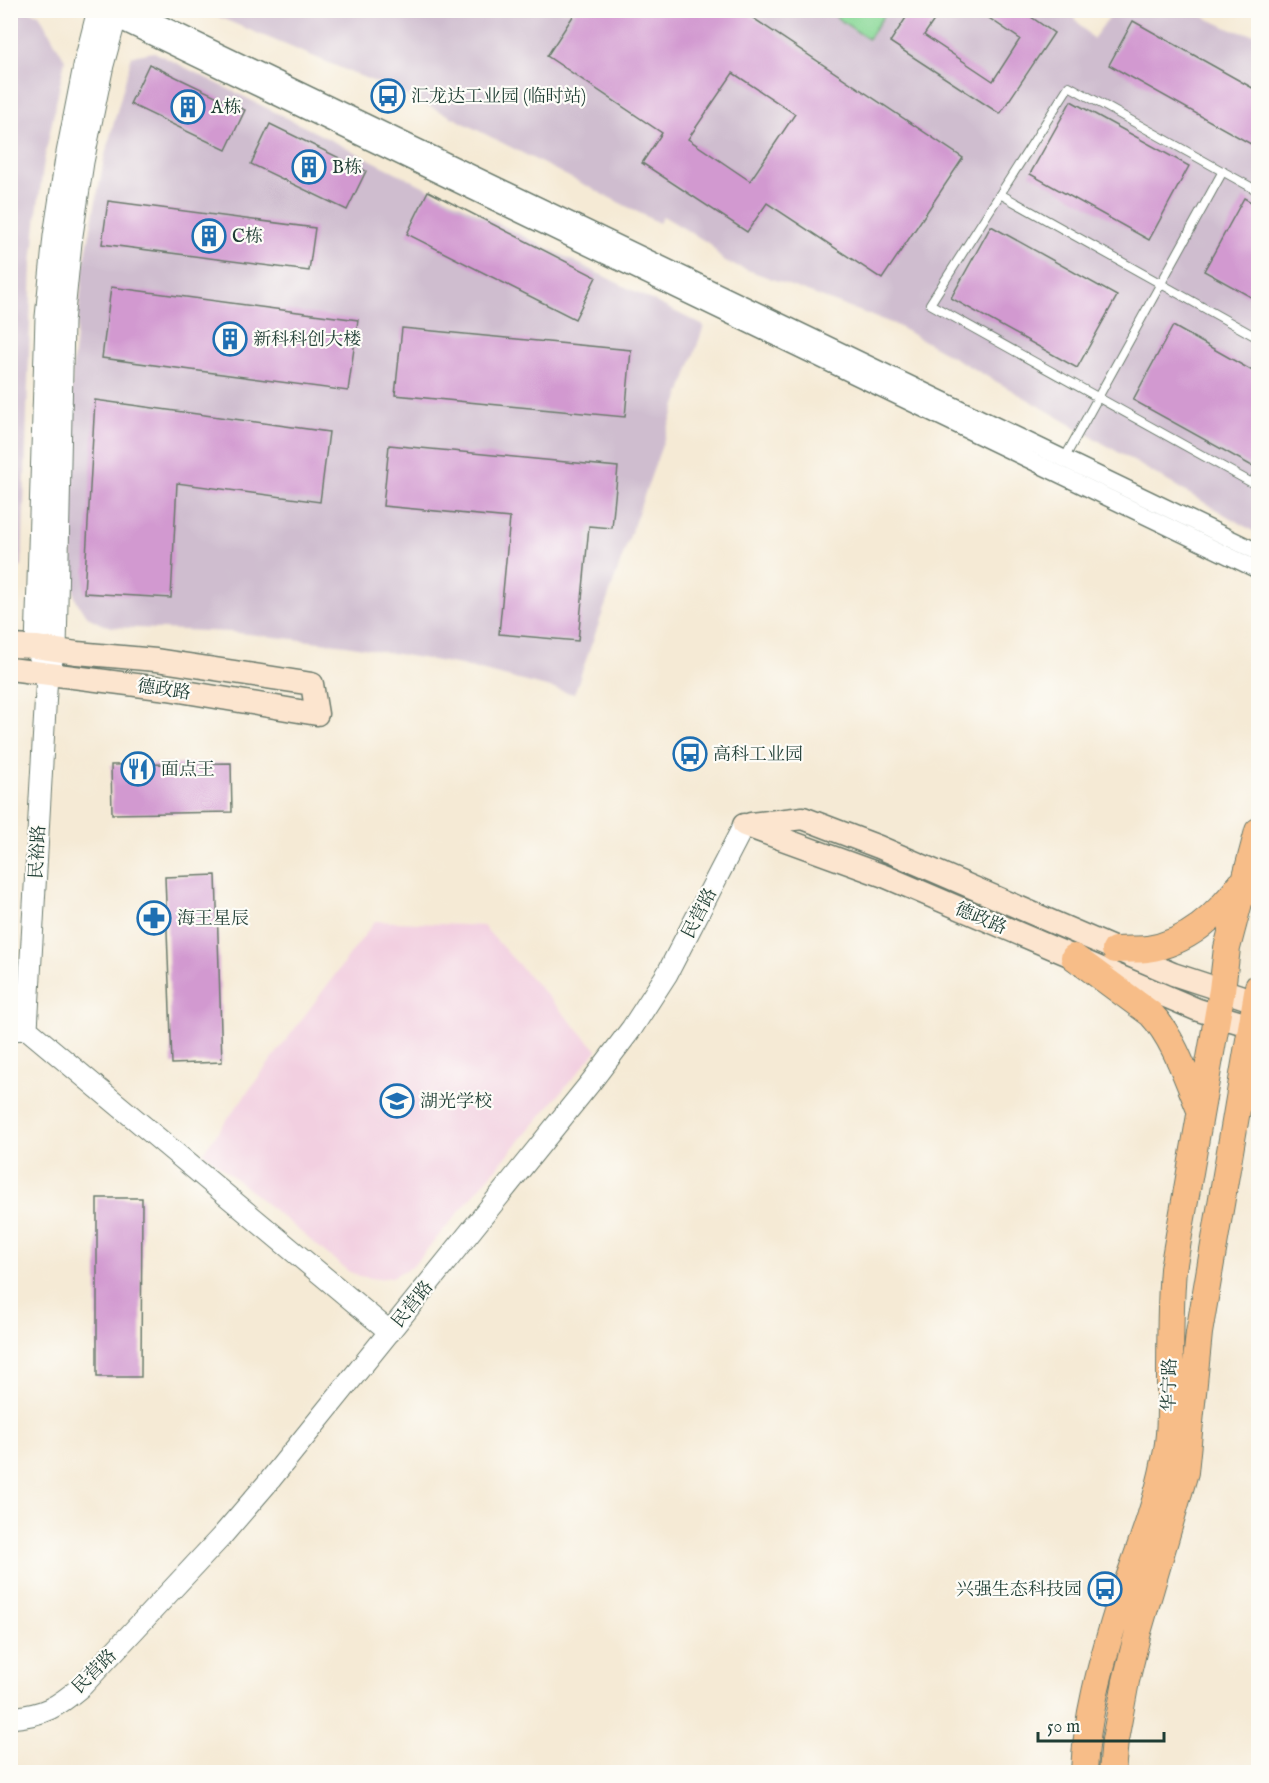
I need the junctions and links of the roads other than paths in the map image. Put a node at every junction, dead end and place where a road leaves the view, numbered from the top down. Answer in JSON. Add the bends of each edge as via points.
{"nodes":[{"id":1,"x":110,"y":12,"type":"edge"},
{"id":2,"x":1223,"y":171,"type":"junction"},
{"id":3,"x":1258,"y":191,"type":"edge"},
{"id":4,"x":1000,"y":194,"type":"junction"},
{"id":5,"x":1161,"y":283,"type":"junction"},
{"id":6,"x":1258,"y":338,"type":"edge"},
{"id":7,"x":1098,"y":397,"type":"junction"},
{"id":8,"x":1064,"y":459,"type":"junction"},
{"id":9,"x":1258,"y":472,"type":"edge"},
{"id":10,"x":1258,"y":552,"type":"edge"},
{"id":11,"x":1258,"y":570,"type":"edge"},
{"id":12,"x":10,"y":646,"type":"edge"},
{"id":13,"x":46,"y":648,"type":"junction"},
{"id":14,"x":10,"y":669,"type":"edge"},
{"id":15,"x":47,"y":674,"type":"junction"},
{"id":16,"x":744,"y":825,"type":"junction"},
{"id":17,"x":1258,"y":831,"type":"edge"},
{"id":18,"x":1246,"y":877,"type":"junction"},
{"id":19,"x":1115,"y":950,"type":"junction"},
{"id":20,"x":1074,"y":957,"type":"junction"},
{"id":21,"x":1222,"y":990,"type":"junction"},
{"id":22,"x":1256,"y":1009,"type":"edge"},
{"id":23,"x":1217,"y":1016,"type":"junction"},
{"id":24,"x":19,"y":1030,"type":"edge"},
{"id":25,"x":1258,"y":1087,"type":"edge"},
{"id":26,"x":1200,"y":1110,"type":"junction"},
{"id":27,"x":1237,"y":1118,"type":"junction"},
{"id":28,"x":390,"y":1332,"type":"junction"},
{"id":29,"x":10,"y":1718,"type":"edge"},
{"id":30,"x":1084,"y":1773,"type":"edge"},
{"id":31,"x":1112,"y":1773,"type":"edge"}],
"edges":[{"from":1,"to":8,"type":"street"},
{"from":1,"to":11,"type":"street"},
{"from":1,"to":13,"type":"street","name":"民裕路","via":[[83,162],[64,310]]},
{"from":2,"to":3,"type":"lane"},
{"from":2,"to":4,"type":"lane","via":[[1070,86]]},
{"from":2,"to":5,"type":"lane"},
{"from":4,"to":5,"type":"lane"},
{"from":4,"to":7,"type":"lane","via":[[930,304]]},
{"from":5,"to":6,"type":"lane"},
{"from":5,"to":7,"type":"lane"},
{"from":7,"to":8,"type":"lane"},
{"from":7,"to":9,"type":"lane","via":[[1252,483]]},
{"from":8,"to":10,"type":"street"},
{"from":12,"to":13,"type":"main road","name":"德政路"},
{"from":13,"to":15,"type":"street","name":"民裕路"},
{"from":13,"to":15,"type":"main road","name":"德政路","via":[[312,684],[317,714]]},
{"from":14,"to":15,"type":"main road","name":"德政路"},
{"from":15,"to":24,"type":"street","name":"民裕路"},
{"from":16,"to":19,"type":"main road","name":"德政路","via":[[803,818]]},
{"from":16,"to":20,"type":"main road","name":"德政路","via":[[884,876]]},
{"from":16,"to":28,"type":"street","name":"民营路","via":[[667,974],[632,1028]]},
{"from":17,"to":18,"type":"main road","name":"华宁路"},
{"from":18,"to":19,"type":"main road","via":[[1213,917],[1190,933],[1170,944]]},
{"from":18,"to":21,"type":"main road","name":"华宁路","via":[[1227,948]]},
{"from":19,"to":21,"type":"main road","name":"德政路"},
{"from":20,"to":23,"type":"main road","name":"德政路"},
{"from":20,"to":26,"type":"main road","via":[[1158,1022]]},
{"from":21,"to":22,"type":"main road","name":"德政路"},
{"from":21,"to":23,"type":"main road","name":"华宁路"},
{"from":22,"to":23,"type":"main road","name":"德政路"},
{"from":22,"to":27,"type":"main road","name":"华宁路"},
{"from":23,"to":26,"type":"main road","name":"华宁路"},
{"from":24,"to":28,"type":"street"},
{"from":25,"to":27,"type":"main road"},
{"from":26,"to":30,"type":"main road","name":"华宁路","via":[[1173,1269],[1166,1458],[1104,1657],[1085,1747]]},
{"from":27,"to":31,"type":"main road","name":"华宁路","via":[[1199,1333],[1185,1472],[1126,1681]]},
{"from":28,"to":29,"type":"street","name":"民营路","via":[[221,1538],[82,1686],[60,1705],[35,1715]]}]}
